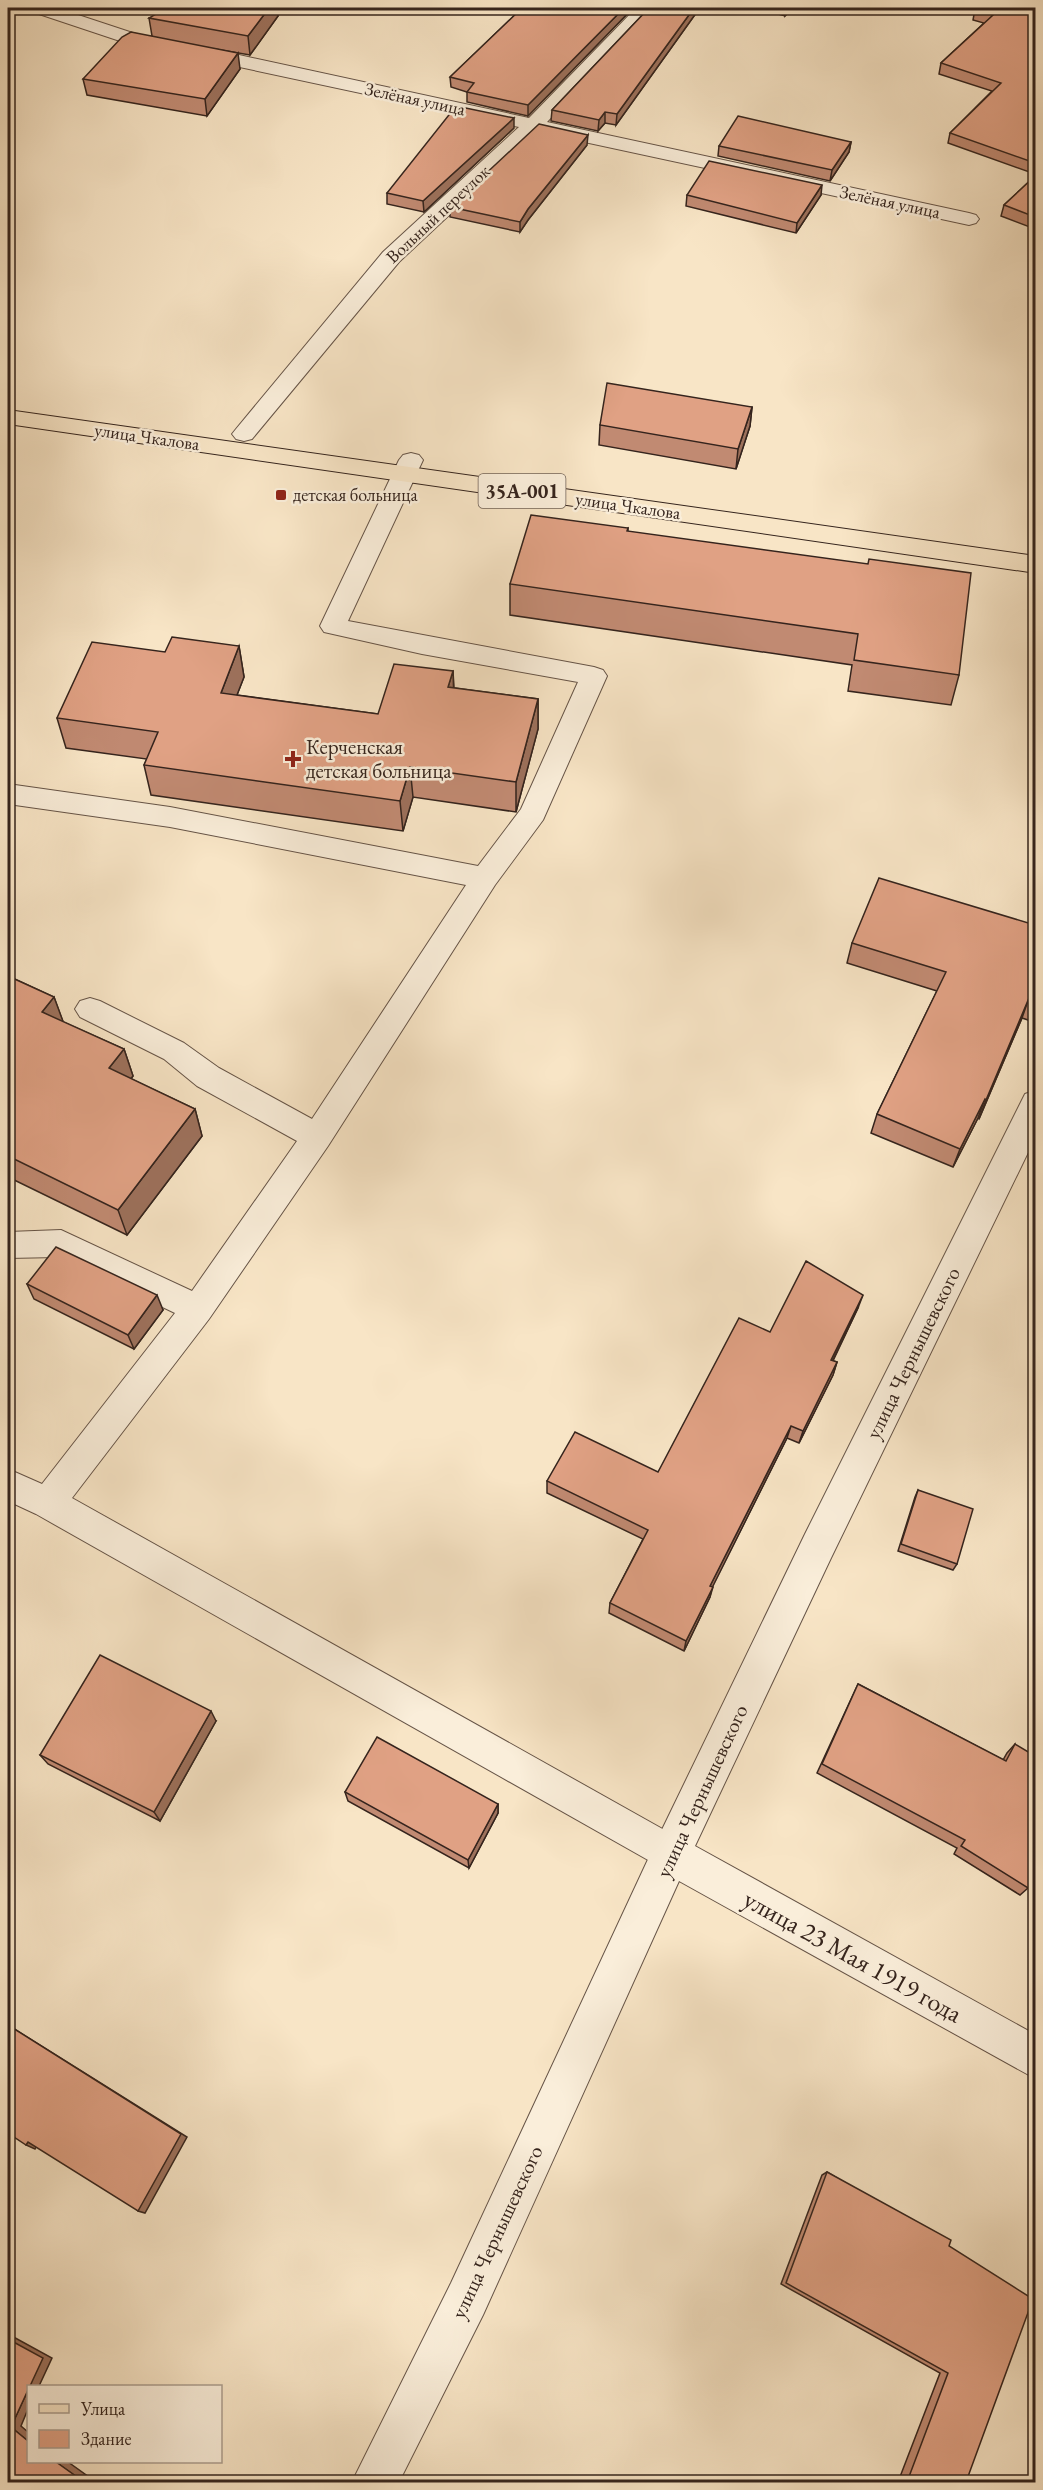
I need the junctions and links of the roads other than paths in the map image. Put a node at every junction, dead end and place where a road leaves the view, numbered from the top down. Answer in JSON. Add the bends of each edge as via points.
{"nodes":[{"id":1,"x":40,"y":8,"type":"edge"},
{"id":2,"x":646,"y":8,"type":"edge"},
{"id":3,"x":533,"y":125,"type":"junction"},
{"id":4,"x":969,"y":219,"type":"dead end"},
{"id":5,"x":8,"y":400,"type":"edge"},
{"id":6,"x":8,"y":417,"type":"edge"},
{"id":7,"x":240,"y":442,"type":"junction"},
{"id":8,"x":407,"y":467,"type":"junction"},
{"id":9,"x":1035,"y":548,"type":"edge"},
{"id":10,"x":1035,"y":566,"type":"edge"},
{"id":11,"x":8,"y":794,"type":"edge"},
{"id":12,"x":484,"y":878,"type":"junction"},
{"id":13,"x":90,"y":1009,"type":"dead end"},
{"id":14,"x":1035,"y":1103,"type":"edge"},
{"id":15,"x":317,"y":1137,"type":"junction"},
{"id":16,"x":8,"y":1245,"type":"edge"},
{"id":17,"x":198,"y":1309,"type":"junction"},
{"id":18,"x":8,"y":1485,"type":"edge"},
{"id":19,"x":48,"y":1503,"type":"junction"},
{"id":20,"x":671,"y":1854,"type":"junction"},
{"id":21,"x":1035,"y":2058,"type":"edge"},
{"id":22,"x":375,"y":2482,"type":"edge"}],
"edges":[{"from":1,"to":3,"type":"lane","name":"Зелёная улица","via":[[147,44]]},
{"from":2,"to":3,"type":"lane","name":"Вольный переулок"},
{"from":3,"to":4,"type":"lane","name":"Зелёная улица"},
{"from":3,"to":7,"type":"lane","name":"Вольный переулок","via":[[391,257]]},
{"from":5,"to":7,"type":"main road","name":"улица Чкалова","number":"35А-001"},
{"from":6,"to":7,"type":"main road","name":"улица Чкалова","number":"35А-001"},
{"from":7,"to":8,"type":"main road","name":"улица Чкалова","number":"35А-001"},
{"from":8,"to":9,"type":"main road","name":"улица Чкалова","number":"35А-001"},
{"from":8,"to":10,"type":"main road","name":"улица Чкалова","number":"35А-001"},
{"from":8,"to":12,"type":"lane","via":[[333,626],[594,676],[533,813]]},
{"from":11,"to":12,"type":"lane","via":[[170,817]]},
{"from":12,"to":15,"type":"lane"},
{"from":13,"to":15,"type":"lane","via":[[174,1051],[208,1077]]},
{"from":14,"to":20,"type":"street","name":"улица Чернышевского"},
{"from":15,"to":17,"type":"lane"},
{"from":16,"to":17,"type":"lane","via":[[61,1243]]},
{"from":17,"to":19,"type":"lane"},
{"from":18,"to":19,"type":"lane"},
{"from":19,"to":20,"type":"lane"},
{"from":20,"to":21,"type":"street","name":"улица 23 Мая 1919 года"},
{"from":20,"to":22,"type":"street","name":"улица Чернышевского","via":[[472,2288]]}]}
